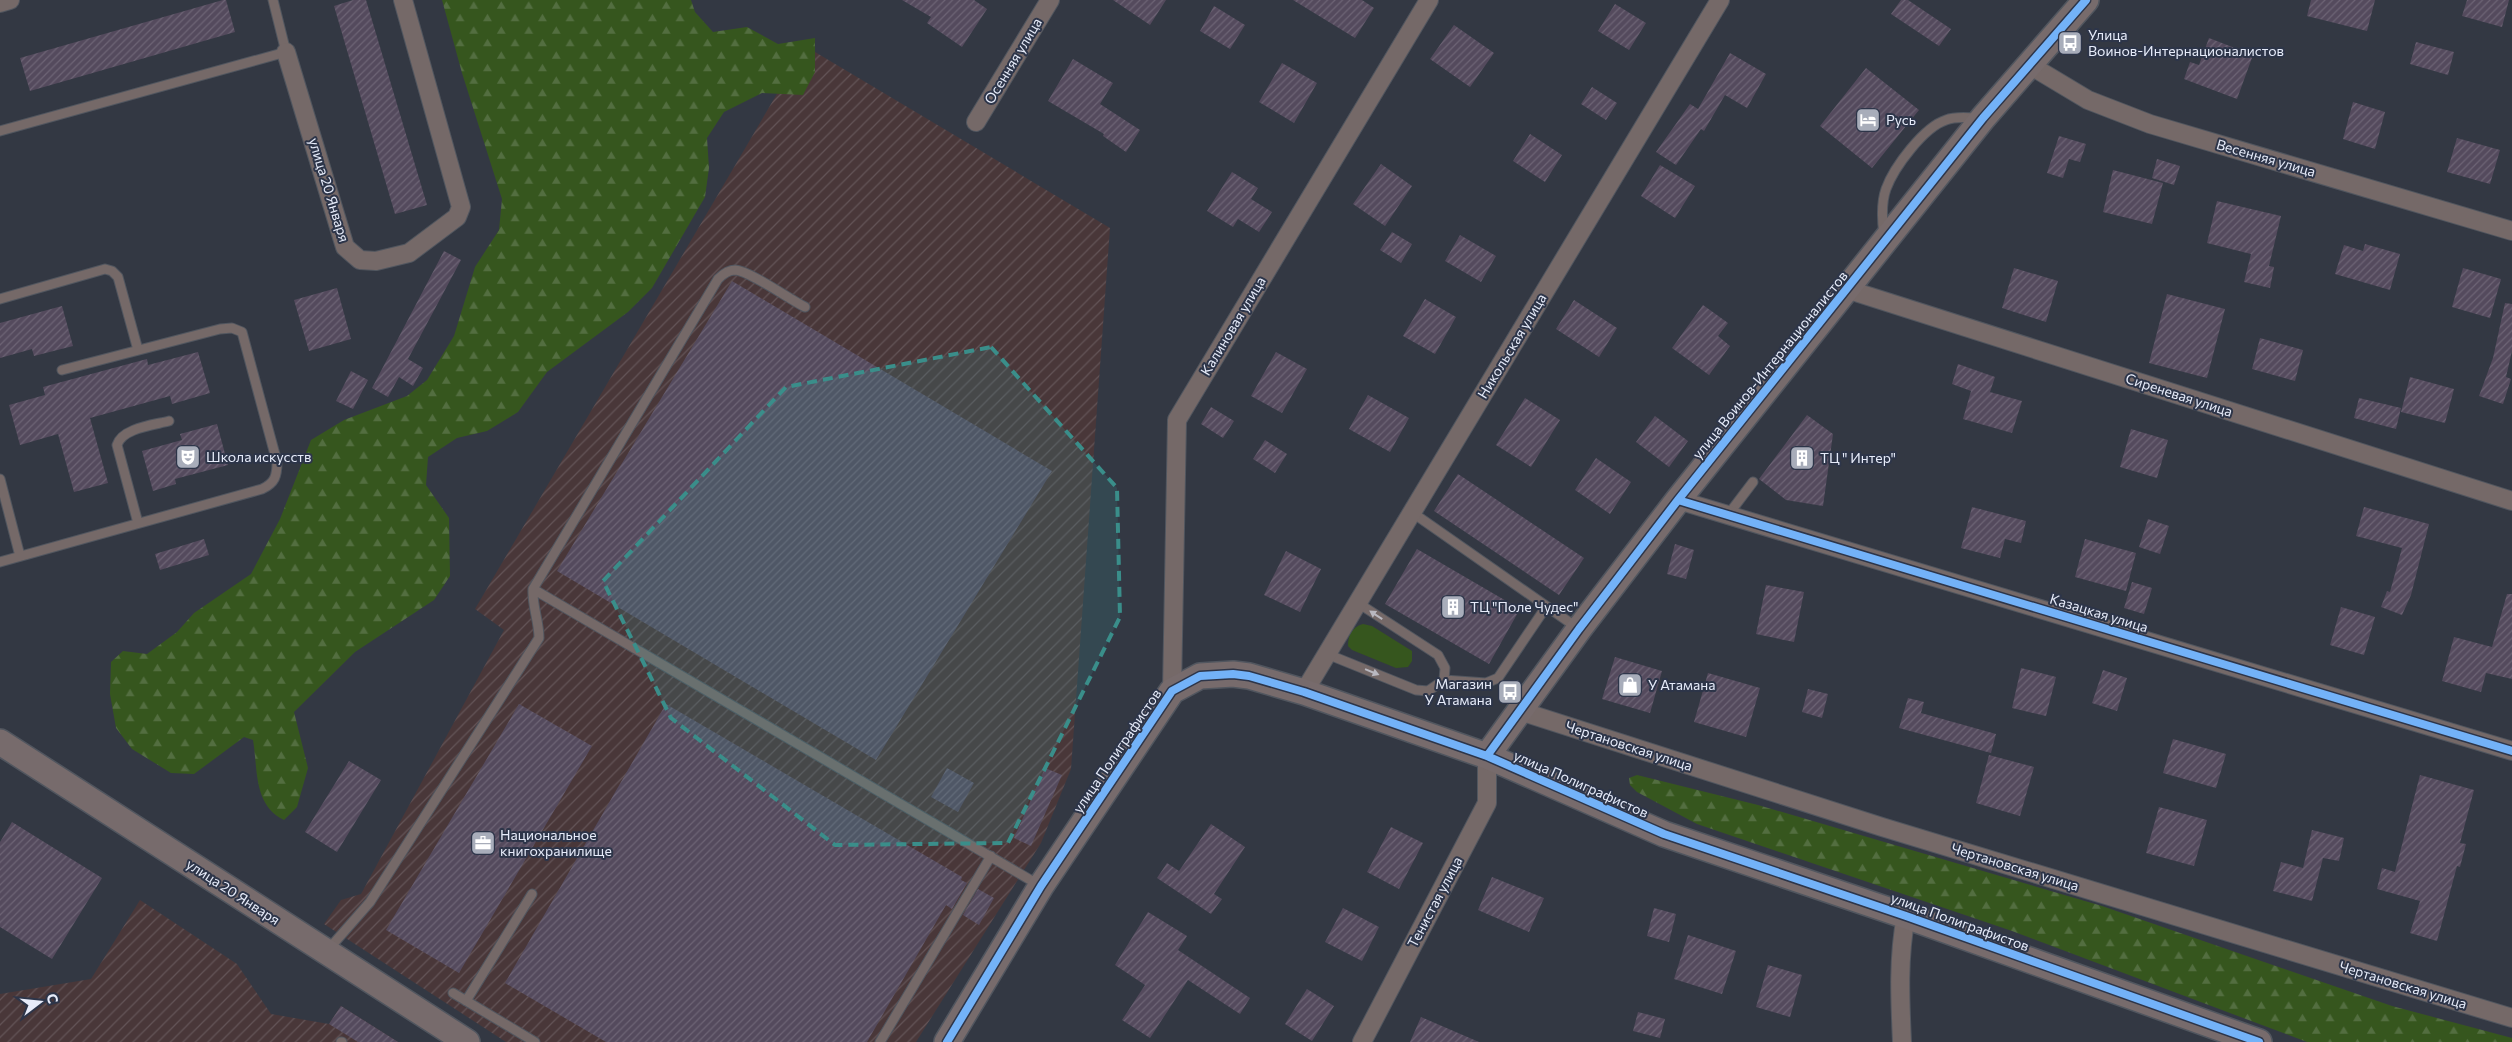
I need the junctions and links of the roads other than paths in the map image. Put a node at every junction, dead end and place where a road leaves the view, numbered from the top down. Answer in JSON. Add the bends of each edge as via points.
{"nodes":[{"id":1,"x":10,"y":0,"type":"edge"},
{"id":2,"x":273,"y":0,"type":"edge"},
{"id":3,"x":403,"y":0,"type":"edge"},
{"id":4,"x":1050,"y":0,"type":"edge"},
{"id":5,"x":1428,"y":0,"type":"edge"},
{"id":6,"x":1720,"y":0,"type":"edge"},
{"id":7,"x":2086,"y":0,"type":"edge"},
{"id":8,"x":0,"y":3,"type":"edge"},
{"id":9,"x":286,"y":52,"type":"junction"},
{"id":10,"x":2028,"y":64,"type":"junction"},
{"id":11,"x":1982,"y":118,"type":"junction"},
{"id":12,"x":976,"y":122,"type":"dead end"},
{"id":13,"x":0,"y":131,"type":"edge"},
{"id":14,"x":2512,"y":231,"type":"edge"},
{"id":15,"x":1884,"y":242,"type":"junction"},
{"id":16,"x":1846,"y":289,"type":"junction"},
{"id":17,"x":0,"y":300,"type":"edge"},
{"id":18,"x":804,"y":308,"type":"dead end"},
{"id":19,"x":138,"y":350,"type":"junction"},
{"id":20,"x":62,"y":370,"type":"dead end"},
{"id":21,"x":169,"y":421,"type":"dead end"},
{"id":22,"x":0,"y":479,"type":"edge"},
{"id":23,"x":1753,"y":482,"type":"dead end"},
{"id":24,"x":1678,"y":500,"type":"junction"},
{"id":25,"x":2512,"y":501,"type":"edge"},
{"id":26,"x":1413,"y":513,"type":"junction"},
{"id":27,"x":1728,"y":515,"type":"junction"},
{"id":28,"x":138,"y":524,"type":"junction"},
{"id":29,"x":20,"y":556,"type":"junction"},
{"id":30,"x":0,"y":562,"type":"edge"},
{"id":31,"x":532,"y":589,"type":"junction"},
{"id":32,"x":1358,"y":603,"type":"junction"},
{"id":33,"x":1546,"y":607,"type":"junction"},
{"id":34,"x":1579,"y":629,"type":"junction"},
{"id":35,"x":1326,"y":654,"type":"junction"},
{"id":36,"x":1444,"y":680,"type":"junction"},
{"id":37,"x":1172,"y":691,"type":"junction"},
{"id":38,"x":1304,"y":692,"type":"junction"},
{"id":39,"x":1520,"y":710,"type":"junction"},
{"id":40,"x":0,"y":742,"type":"edge"},
{"id":41,"x":2512,"y":750,"type":"edge"},
{"id":42,"x":1487,"y":756,"type":"junction"},
{"id":43,"x":991,"y":856,"type":"junction"},
{"id":44,"x":1041,"y":886,"type":"junction"},
{"id":45,"x":532,"y":894,"type":"dead end"},
{"id":46,"x":1906,"y":916,"type":"junction"},
{"id":47,"x":326,"y":952,"type":"junction"},
{"id":48,"x":452,"y":993,"type":"dead end"},
{"id":49,"x":466,"y":1001,"type":"junction"},
{"id":50,"x":2512,"y":1018,"type":"edge"},
{"id":51,"x":467,"y":1042,"type":"edge"},
{"id":52,"x":535,"y":1042,"type":"edge"},
{"id":53,"x":880,"y":1042,"type":"edge"},
{"id":54,"x":947,"y":1042,"type":"edge"},
{"id":55,"x":1362,"y":1042,"type":"edge"},
{"id":56,"x":1902,"y":1042,"type":"edge"},
{"id":57,"x":2258,"y":1042,"type":"edge"}],
"edges":[{"from":1,"to":8,"type":"street"},
{"from":2,"to":9,"type":"lane"},
{"from":3,"to":9,"type":"street","name":"улица 20 Января","via":[[461,206],[457,217],[409,253],[376,261],[360,260],[345,247]]},
{"from":4,"to":12,"type":"street","name":"Осенняя улица"},
{"from":5,"to":37,"type":"street","name":"Калиновая улица","via":[[1177,420]]},
{"from":6,"to":26,"type":"street","name":"Никольская улица"},
{"from":7,"to":10,"type":"street","name":"улица Воинов-Интернационалистов"},
{"from":9,"to":13,"type":"lane"},
{"from":10,"to":11,"type":"street","name":"улица Воинов-Интернационалистов"},
{"from":10,"to":14,"type":"street","name":"Весенняя улица","via":[[2088,100],[2150,124]]},
{"from":11,"to":15,"type":"street","name":"улица Воинов-Интернационалистов"},
{"from":11,"to":15,"type":"lane","via":[[1947,119],[1925,132],[1895,170],[1886,190],[1882,206]]},
{"from":15,"to":16,"type":"street","name":"улица Воинов-Интернационалистов"},
{"from":16,"to":24,"type":"street","name":"улица Воинов-Интернационалистов"},
{"from":16,"to":25,"type":"street","name":"Сиреневая улица"},
{"from":17,"to":19,"type":"lane","via":[[105,269],[112,271],[118,277]]},
{"from":18,"to":31,"type":"lane","via":[[746,273],[734,270],[725,272],[718,279]]},
{"from":19,"to":20,"type":"lane"},
{"from":19,"to":28,"type":"lane","via":[[220,329],[232,328],[242,332],[277,462],[277,474],[272,485],[262,490]]},
{"from":21,"to":28,"type":"lane","via":[[119,438],[117,445]]},
{"from":22,"to":29,"type":"lane"},
{"from":23,"to":27,"type":"lane"},
{"from":24,"to":27,"type":"street","name":"Казацкая улица"},
{"from":24,"to":34,"type":"street","name":"улица Воинов-Интернационалистов"},
{"from":26,"to":32,"type":"street","name":"Никольская улица"},
{"from":26,"to":33,"type":"lane"},
{"from":27,"to":41,"type":"street","name":"Казацкая улица"},
{"from":28,"to":29,"type":"lane"},
{"from":29,"to":30,"type":"lane"},
{"from":31,"to":43,"type":"lane"},
{"from":31,"to":47,"type":"lane","via":[[539,638],[370,902]]},
{"from":32,"to":35,"type":"street","name":"Никольская улица"},
{"from":36,"to":32,"type":"lane","one_way":true,"via":[[1445,668],[1438,655]]},
{"from":33,"to":34,"type":"lane"},
{"from":33,"to":36,"type":"lane","via":[[1498,678],[1486,683]]},
{"from":34,"to":39,"type":"street","name":"улица Воинов-Интернационалистов"},
{"from":35,"to":36,"type":"lane","one_way":true,"via":[[1416,690],[1428,690]]},
{"from":35,"to":38,"type":"street","name":"Никольская улица"},
{"from":37,"to":38,"type":"street","name":"улица Полиграфистов","via":[[1200,676],[1232,674]]},
{"from":37,"to":44,"type":"street","name":"улица Полиграфистов"},
{"from":38,"to":42,"type":"street","name":"улица Полиграфистов"},
{"from":39,"to":42,"type":"street","name":"улица Воинов-Интернационалистов"},
{"from":39,"to":50,"type":"street","name":"Чертановская улица","via":[[1882,827]]},
{"from":40,"to":47,"type":"street","name":"улица 20 Января"},
{"from":42,"to":46,"type":"street","name":"улица Полиграфистов","via":[[1664,834]]},
{"from":42,"to":55,"type":"street","name":"Тенистая улица","via":[[1487,803]]},
{"from":43,"to":44,"type":"lane"},
{"from":43,"to":53,"type":"lane"},
{"from":44,"to":54,"type":"street","name":"улица Полиграфистов"},
{"from":45,"to":49,"type":"lane"},
{"from":46,"to":56,"type":"street","via":[[1899,982]]},
{"from":46,"to":57,"type":"street","name":"улица Полиграфистов"},
{"from":47,"to":51,"type":"street","name":"улица 20 Января"},
{"from":48,"to":49,"type":"lane"},
{"from":49,"to":52,"type":"lane"}]}
